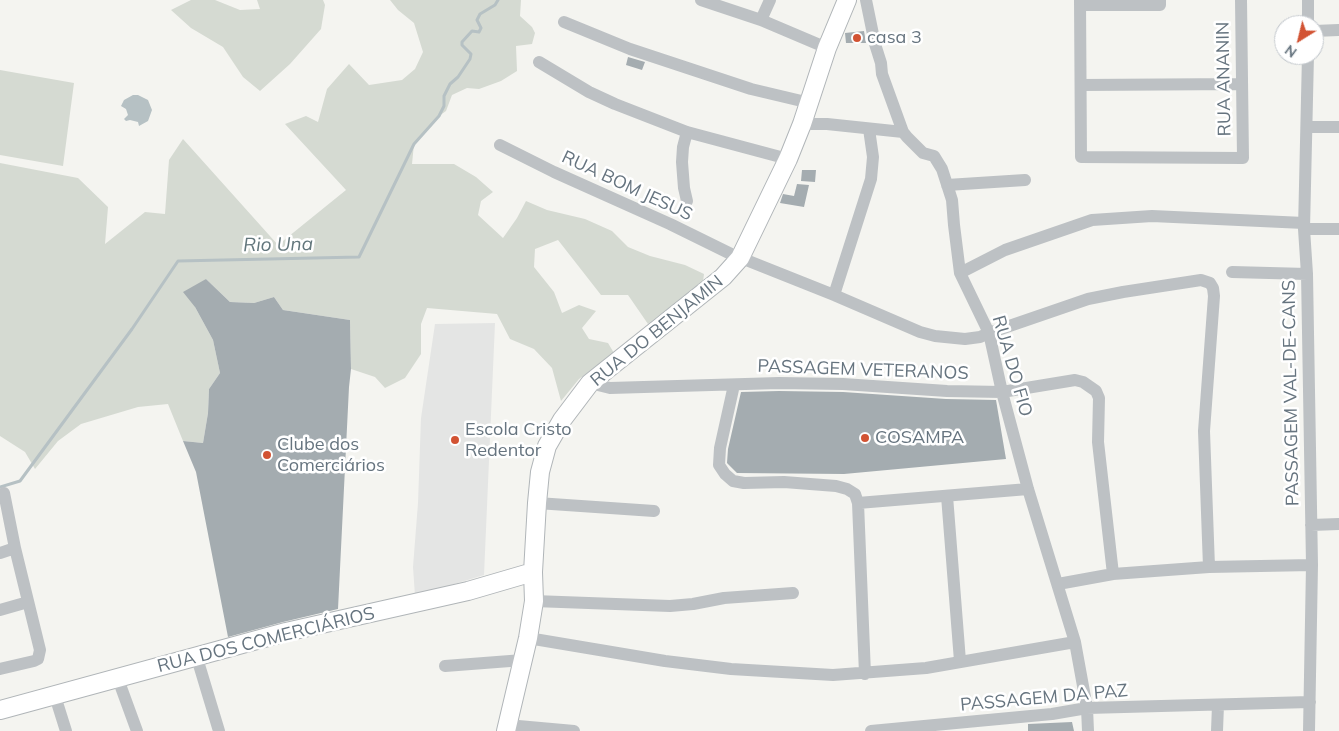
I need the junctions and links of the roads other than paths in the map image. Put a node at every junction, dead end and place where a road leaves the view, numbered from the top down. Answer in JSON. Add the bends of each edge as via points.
{"nodes":[{"id":1,"x":701,"y":0,"type":"edge"},
{"id":2,"x":770,"y":0,"type":"edge"},
{"id":3,"x":847,"y":0,"type":"edge"},
{"id":4,"x":866,"y":0,"type":"edge"},
{"id":5,"x":1160,"y":0,"type":"edge"},
{"id":6,"x":1241,"y":0,"type":"edge"},
{"id":7,"x":1308,"y":0,"type":"edge"},
{"id":8,"x":1080,"y":2,"type":"edge"},
{"id":9,"x":1308,"y":15,"type":"edge"},
{"id":10,"x":761,"y":20,"type":"junction"},
{"id":11,"x":564,"y":22,"type":"dead end"},
{"id":12,"x":1324,"y":30,"type":"edge"},
{"id":13,"x":1339,"y":30,"type":"edge"},
{"id":14,"x":828,"y":48,"type":"junction"},
{"id":15,"x":539,"y":62,"type":"dead end"},
{"id":16,"x":1308,"y":65,"type":"edge"},
{"id":17,"x":1242,"y":84,"type":"junction"},
{"id":18,"x":1082,"y":85,"type":"junction"},
{"id":19,"x":810,"y":103,"type":"junction"},
{"id":20,"x":802,"y":124,"type":"junction"},
{"id":21,"x":1307,"y":127,"type":"junction"},
{"id":22,"x":1339,"y":127,"type":"edge"},
{"id":23,"x":869,"y":129,"type":"junction"},
{"id":24,"x":688,"y":132,"type":"junction"},
{"id":25,"x":903,"y":132,"type":"junction"},
{"id":26,"x":500,"y":145,"type":"dead end"},
{"id":27,"x":788,"y":159,"type":"junction"},
{"id":28,"x":1025,"y":180,"type":"dead end"},
{"id":29,"x":948,"y":185,"type":"junction"},
{"id":30,"x":687,"y":201,"type":"dead end"},
{"id":31,"x":1304,"y":226,"type":"junction"},
{"id":32,"x":1339,"y":230,"type":"edge"},
{"id":33,"x":740,"y":258,"type":"junction"},
{"id":34,"x":1232,"y":272,"type":"dead end"},
{"id":35,"x":960,"y":273,"type":"junction"},
{"id":36,"x":1307,"y":274,"type":"junction"},
{"id":37,"x":834,"y":295,"type":"junction"},
{"id":38,"x":989,"y":333,"type":"junction"},
{"id":39,"x":590,"y":383,"type":"junction"},
{"id":40,"x":734,"y":385,"type":"junction"},
{"id":41,"x":1002,"y":392,"type":"junction"},
{"id":42,"x":1028,"y":488,"type":"junction"},
{"id":43,"x":4,"y":493,"type":"dead end"},
{"id":44,"x":946,"y":496,"type":"junction"},
{"id":45,"x":537,"y":503,"type":"junction"},
{"id":46,"x":858,"y":503,"type":"junction"},
{"id":47,"x":654,"y":511,"type":"dead end"},
{"id":48,"x":1339,"y":524,"type":"edge"},
{"id":49,"x":1311,"y":525,"type":"junction"},
{"id":50,"x":15,"y":548,"type":"junction"},
{"id":51,"x":0,"y":553,"type":"edge"},
{"id":52,"x":1312,"y":566,"type":"junction"},
{"id":53,"x":1209,"y":568,"type":"junction"},
{"id":54,"x":533,"y":572,"type":"junction"},
{"id":55,"x":1113,"y":574,"type":"junction"},
{"id":56,"x":1058,"y":584,"type":"junction"},
{"id":57,"x":793,"y":593,"type":"dead end"},
{"id":58,"x":534,"y":601,"type":"junction"},
{"id":59,"x":28,"y":602,"type":"junction"},
{"id":60,"x":0,"y":610,"type":"edge"},
{"id":61,"x":528,"y":638,"type":"junction"},
{"id":62,"x":1075,"y":642,"type":"junction"},
{"id":63,"x":197,"y":658,"type":"junction"},
{"id":64,"x":523,"y":660,"type":"junction"},
{"id":65,"x":960,"y":661,"type":"junction"},
{"id":66,"x":445,"y":666,"type":"dead end"},
{"id":67,"x":0,"y":670,"type":"edge"},
{"id":68,"x":865,"y":674,"type":"junction"},
{"id":69,"x":118,"y":679,"type":"junction"},
{"id":70,"x":55,"y":696,"type":"junction"},
{"id":71,"x":1310,"y":702,"type":"junction"},
{"id":72,"x":1218,"y":705,"type":"junction"},
{"id":73,"x":1087,"y":708,"type":"junction"},
{"id":74,"x":0,"y":710,"type":"edge"},
{"id":75,"x":506,"y":728,"type":"edge"},
{"id":76,"x":66,"y":731,"type":"edge"},
{"id":77,"x":137,"y":731,"type":"edge"},
{"id":78,"x":219,"y":731,"type":"edge"},
{"id":79,"x":574,"y":731,"type":"edge"},
{"id":80,"x":871,"y":731,"type":"edge"},
{"id":81,"x":1088,"y":731,"type":"edge"},
{"id":82,"x":1217,"y":731,"type":"edge"},
{"id":83,"x":1310,"y":731,"type":"edge"}],
"edges":[{"from":1,"to":10,"type":"street"},
{"from":2,"to":10,"type":"street"},
{"from":3,"to":14,"type":"main road","name":"RUA DO BENJAMIN"},
{"from":4,"to":25,"type":"street","name":"RUA DO FIO","via":[[882,74]]},
{"from":5,"to":8,"type":"street","via":[[1160,5]]},
{"from":6,"to":17,"type":"street","name":"RUA ANANIN"},
{"from":7,"to":9,"type":"street"},
{"from":8,"to":18,"type":"street"},
{"from":10,"to":14,"type":"street"},
{"from":11,"to":19,"type":"street","via":[[630,49],[751,89]]},
{"from":12,"to":13,"type":"street"},
{"from":14,"to":19,"type":"main road","name":"RUA DO BENJAMIN"},
{"from":15,"to":24,"type":"street","via":[[598,96]]},
{"from":16,"to":21,"type":"street","name":"PASSAGEM VAL-DE-CANS"},
{"from":17,"to":18,"type":"street"},
{"from":17,"to":18,"type":"street","name":"RUA ANANIN","via":[[1243,158],[1081,157]]},
{"from":19,"to":20,"type":"main road","name":"RUA DO BENJAMIN"},
{"from":20,"to":23,"type":"street"},
{"from":20,"to":27,"type":"main road","name":"RUA DO BENJAMIN"},
{"from":21,"to":22,"type":"street"},
{"from":21,"to":31,"type":"street","name":"PASSAGEM VAL-DE-CANS"},
{"from":23,"to":25,"type":"street"},
{"from":23,"to":37,"type":"street","via":[[873,157],[871,179]]},
{"from":24,"to":27,"type":"street"},
{"from":24,"to":30,"type":"street","via":[[682,162]]},
{"from":25,"to":29,"type":"street","name":"RUA DO FIO","via":[[923,153],[934,156]]},
{"from":26,"to":33,"type":"street","name":"RUA BOM JESUS"},
{"from":27,"to":33,"type":"main road","name":"RUA DO BENJAMIN"},
{"from":28,"to":29,"type":"street"},
{"from":29,"to":35,"type":"street","name":"RUA DO FIO"},
{"from":31,"to":32,"type":"street"},
{"from":31,"to":35,"type":"street","via":[[1152,216],[1092,220],[1005,250]]},
{"from":31,"to":36,"type":"street","name":"PASSAGEM VAL-DE-CANS"},
{"from":33,"to":37,"type":"street","name":"RUA BOM JESUS"},
{"from":33,"to":39,"type":"main road","name":"RUA DO BENJAMIN","via":[[723,277]]},
{"from":34,"to":36,"type":"street"},
{"from":35,"to":38,"type":"street","name":"RUA DO FIO"},
{"from":36,"to":49,"type":"street","name":"PASSAGEM VAL-DE-CANS"},
{"from":37,"to":38,"type":"street","name":"RUA BOM JESUS","via":[[920,332],[952,339],[980,337]]},
{"from":38,"to":41,"type":"street","name":"RUA DO FIO"},
{"from":38,"to":53,"type":"street","name":"RUA BOM JESUS","via":[[1088,300],[1123,292],[1201,280],[1210,284],[1214,296],[1204,431]]},
{"from":39,"to":40,"type":"street","name":"PASSAGEM VETERANOS","via":[[610,388]]},
{"from":39,"to":45,"type":"main road","name":"RUA DO BENJAMIN","via":[[547,446]]},
{"from":40,"to":41,"type":"street","name":"PASSAGEM VETERANOS","via":[[843,384]]},
{"from":40,"to":46,"type":"street","via":[[720,448],[719,465],[724,474],[744,483],[836,486],[855,494]]},
{"from":41,"to":42,"type":"street","name":"RUA DO FIO"},
{"from":41,"to":55,"type":"street","name":"PASSAGEM VETERANOS","via":[[1075,380],[1096,391],[1099,398],[1098,442]]},
{"from":42,"to":44,"type":"street"},
{"from":42,"to":56,"type":"street","name":"RUA DO FIO"},
{"from":43,"to":50,"type":"street"},
{"from":44,"to":46,"type":"street"},
{"from":44,"to":65,"type":"street"},
{"from":45,"to":47,"type":"street"},
{"from":45,"to":54,"type":"main road","name":"RUA DO BENJAMIN"},
{"from":46,"to":68,"type":"street"},
{"from":48,"to":49,"type":"street"},
{"from":49,"to":52,"type":"street","name":"PASSAGEM VAL-DE-CANS"},
{"from":50,"to":51,"type":"street"},
{"from":50,"to":59,"type":"street"},
{"from":52,"to":53,"type":"street"},
{"from":52,"to":71,"type":"street","name":"PASSAGEM VAL-DE-CANS"},
{"from":53,"to":55,"type":"street"},
{"from":54,"to":58,"type":"main road","name":"RUA DO BENJAMIN"},
{"from":54,"to":63,"type":"main road","name":"RUA DOS COMERCIÁRIOS","via":[[468,591],[286,632]]},
{"from":55,"to":56,"type":"street"},
{"from":56,"to":62,"type":"street","name":"RUA DO FIO"},
{"from":57,"to":58,"type":"street","via":[[670,606]]},
{"from":58,"to":61,"type":"main road","name":"RUA DO BENJAMIN"},
{"from":59,"to":60,"type":"street"},
{"from":59,"to":67,"type":"street","via":[[40,650],[38,659]]},
{"from":61,"to":64,"type":"main road","name":"RUA DO BENJAMIN"},
{"from":61,"to":68,"type":"street","via":[[731,669]]},
{"from":62,"to":65,"type":"street"},
{"from":62,"to":73,"type":"street","name":"RUA DO FIO"},
{"from":63,"to":69,"type":"main road","name":"RUA DOS COMERCIÁRIOS"},
{"from":63,"to":78,"type":"street"},
{"from":64,"to":66,"type":"street"},
{"from":64,"to":75,"type":"main road","name":"RUA DO BENJAMIN"},
{"from":65,"to":68,"type":"street"},
{"from":69,"to":70,"type":"main road","name":"RUA DOS COMERCIÁRIOS"},
{"from":69,"to":77,"type":"street"},
{"from":70,"to":74,"type":"main road","name":"RUA DOS COMERCIÁRIOS"},
{"from":70,"to":76,"type":"street"},
{"from":71,"to":72,"type":"street","name":"PASSAGEM DA PAZ"},
{"from":71,"to":83,"type":"street","name":"PASSAGEM VAL-DE-CANS"},
{"from":72,"to":73,"type":"street","name":"PASSAGEM DA PAZ"},
{"from":72,"to":82,"type":"street"},
{"from":73,"to":80,"type":"street","name":"PASSAGEM DA PAZ"},
{"from":73,"to":81,"type":"street","name":"RUA DO FIO"},
{"from":75,"to":79,"type":"street"}]}
